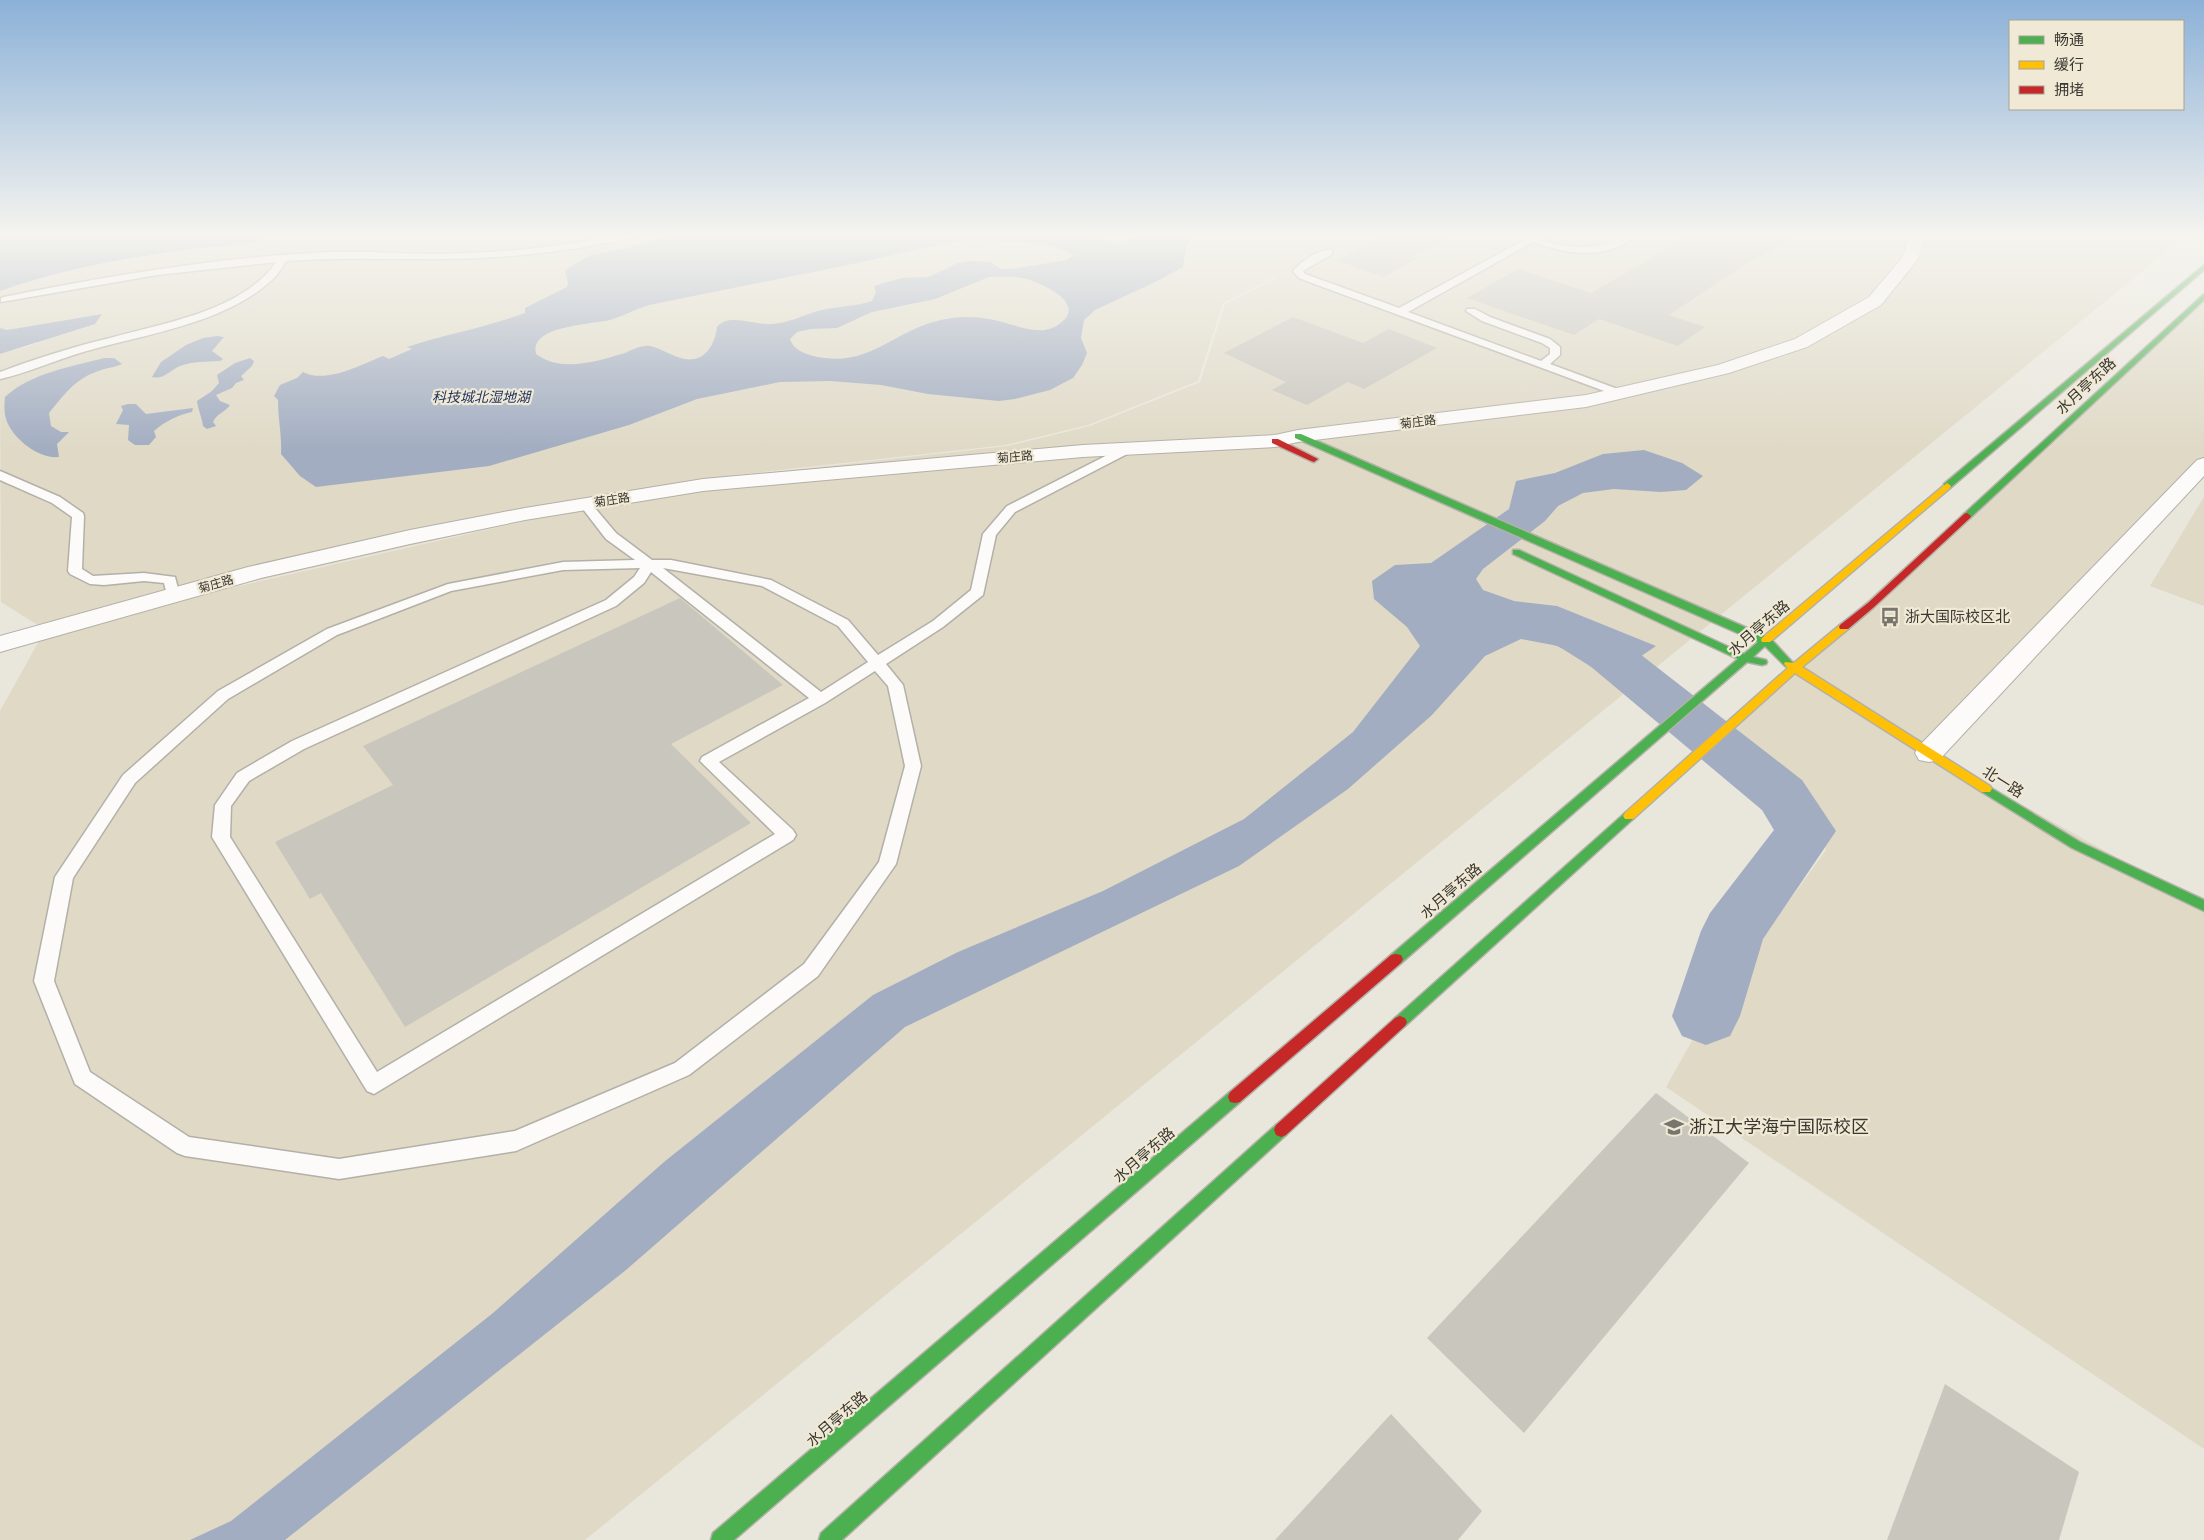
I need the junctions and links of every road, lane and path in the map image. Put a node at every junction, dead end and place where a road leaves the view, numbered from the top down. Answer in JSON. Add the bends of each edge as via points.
{"nodes":[{"id":1,"x":227,"y":306,"type":"edge"},
{"id":2,"x":1383,"y":306,"type":"edge"},
{"id":3,"x":1410,"y":306,"type":"edge"},
{"id":4,"x":1866,"y":306,"type":"edge"},
{"id":5,"x":2159,"y":306,"type":"edge"},
{"id":6,"x":2193,"y":306,"type":"edge"},
{"id":7,"x":1470,"y":311,"type":"dead end"},
{"id":8,"x":1400,"y":312,"type":"junction"},
{"id":9,"x":1542,"y":365,"type":"junction"},
{"id":10,"x":0,"y":376,"type":"edge"},
{"id":11,"x":1619,"y":393,"type":"junction"},
{"id":12,"x":1298,"y":436,"type":"junction"},
{"id":13,"x":1275,"y":441,"type":"junction"},
{"id":14,"x":1129,"y":448,"type":"junction"},
{"id":15,"x":2204,"y":464,"type":"edge"},
{"id":16,"x":1326,"y":465,"type":"dead end"},
{"id":17,"x":0,"y":475,"type":"edge"},
{"id":18,"x":586,"y":504,"type":"junction"},
{"id":19,"x":1506,"y":548,"type":"dead end"},
{"id":20,"x":649,"y":564,"type":"junction"},
{"id":21,"x":173,"y":596,"type":"junction"},
{"id":22,"x":1765,"y":642,"type":"junction"},
{"id":23,"x":0,"y":644,"type":"edge"},
{"id":24,"x":1745,"y":658,"type":"junction"},
{"id":25,"x":877,"y":663,"type":"junction"},
{"id":26,"x":1793,"y":668,"type":"junction"},
{"id":27,"x":820,"y":700,"type":"junction"},
{"id":28,"x":1929,"y":753,"type":"junction"},
{"id":29,"x":2204,"y":906,"type":"edge"},
{"id":30,"x":720,"y":1540,"type":"edge"},
{"id":31,"x":828,"y":1540,"type":"edge"}],
"edges":[{"from":1,"to":10,"type":"lane"},
{"from":2,"to":8,"type":"lane"},
{"from":3,"to":8,"type":"lane"},
{"from":4,"to":11,"type":"street","name":"菊庄路","via":[[1801,343],[1723,369]]},
{"from":5,"to":22,"type":"main road","name":"水月亭东路"},
{"from":6,"to":26,"type":"main road","name":"水月亭东路","via":[[1871,605]]},
{"from":7,"to":9,"type":"lane","via":[[1556,347],[1555,356]]},
{"from":8,"to":9,"type":"lane"},
{"from":9,"to":11,"type":"lane"},
{"from":11,"to":12,"type":"street","name":"菊庄路","via":[[1586,401]]},
{"from":12,"to":13,"type":"street","name":"菊庄路"},
{"from":12,"to":22,"type":"main road"},
{"from":13,"to":14,"type":"street","name":"菊庄路"},
{"from":13,"to":16,"type":"main road"},
{"from":14,"to":18,"type":"street","name":"菊庄路","via":[[703,485]]},
{"from":14,"to":25,"type":"lane","via":[[1011,509],[990,534],[978,592],[938,624]]},
{"from":15,"to":28,"type":"street"},
{"from":17,"to":21,"type":"lane","via":[[56,500],[78,516],[76,571],[90,580],[144,577],[170,580]]},
{"from":18,"to":20,"type":"lane","via":[[610,536]]},
{"from":18,"to":21,"type":"street","name":"菊庄路","via":[[401,539],[256,572]]},
{"from":19,"to":24,"type":"main road"},
{"from":20,"to":25,"type":"lane","via":[[671,564],[766,583],[843,624]]},
{"from":20,"to":25,"type":"lane","via":[[563,566],[448,588],[332,632],[223,695],[136,772],[64,877],[44,981],[82,1078],[185,1146],[339,1169],[516,1141],[682,1069],[811,970],[887,864],[913,766],[895,685]]},
{"from":20,"to":27,"type":"lane"},
{"from":20,"to":27,"type":"lane","via":[[639,580],[611,603],[298,745],[243,777],[223,805],[221,837],[374,1085],[786,835],[708,761]]},
{"from":21,"to":23,"type":"street","name":"菊庄路"},
{"from":22,"to":24,"type":"main road","name":"水月亭东路"},
{"from":22,"to":26,"type":"main road"},
{"from":24,"to":26,"type":"main road"},
{"from":24,"to":30,"type":"main road","name":"水月亭东路"},
{"from":25,"to":27,"type":"lane"},
{"from":26,"to":28,"type":"main road","name":"北一路"},
{"from":26,"to":31,"type":"main road","name":"水月亭东路"},
{"from":28,"to":29,"type":"main road","name":"北一路","via":[[2076,845]]}]}
